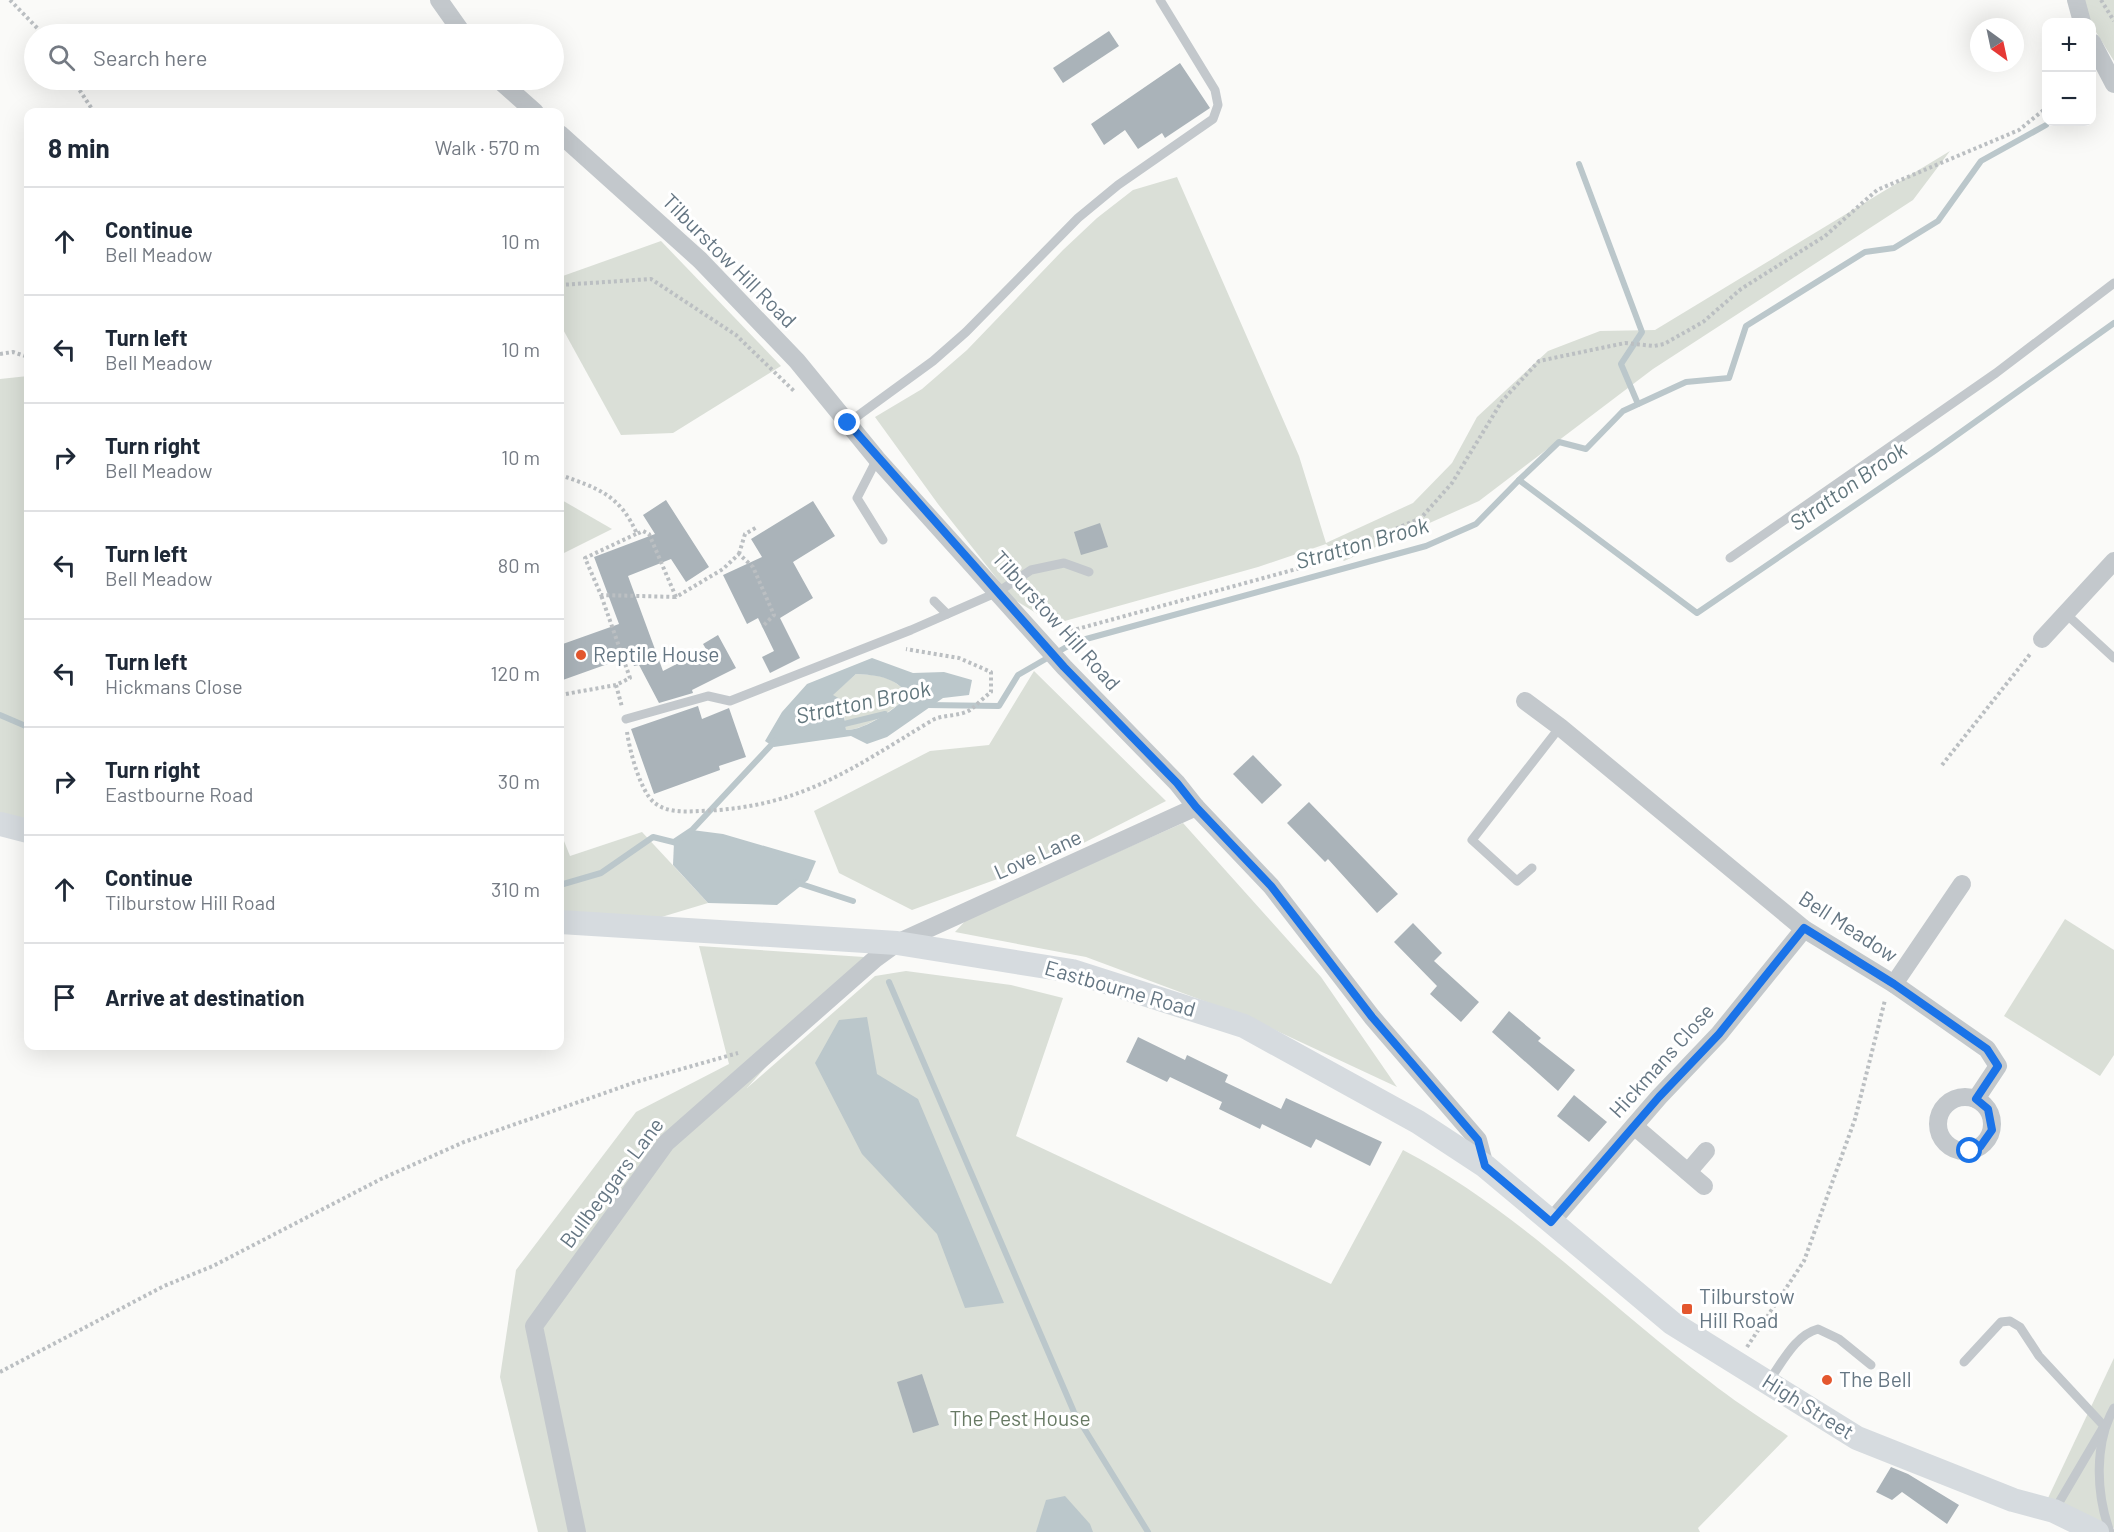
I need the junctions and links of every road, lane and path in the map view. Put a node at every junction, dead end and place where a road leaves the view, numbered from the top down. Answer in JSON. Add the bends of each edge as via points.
{"nodes":[{"id":1,"x":10,"y":0,"type":"edge"},
{"id":2,"x":439,"y":0,"type":"edge"},
{"id":3,"x":1160,"y":0,"type":"edge"},
{"id":4,"x":2076,"y":0,"type":"edge"},
{"id":5,"x":2101,"y":0,"type":"edge"},
{"id":6,"x":2081,"y":18,"type":"edge"},
{"id":7,"x":2114,"y":21,"type":"edge"},
{"id":8,"x":34,"y":24,"type":"edge"},
{"id":9,"x":456,"y":24,"type":"edge"},
{"id":10,"x":2096,"y":51,"type":"edge"},
{"id":11,"x":2114,"y":84,"type":"edge"},
{"id":12,"x":80,"y":90,"type":"edge"},
{"id":13,"x":510,"y":90,"type":"edge"},
{"id":14,"x":91,"y":108,"type":"edge"},
{"id":15,"x":530,"y":108,"type":"edge"},
{"id":16,"x":2042,"y":111,"type":"edge"},
{"id":17,"x":564,"y":138,"type":"edge"},
{"id":18,"x":2114,"y":283,"type":"edge"},
{"id":19,"x":564,"y":285,"type":"edge"},
{"id":20,"x":736,"y":335,"type":"dead end"},
{"id":21,"x":0,"y":354,"type":"edge"},
{"id":22,"x":24,"y":355,"type":"edge"},
{"id":23,"x":848,"y":423,"type":"junction"},
{"id":24,"x":877,"y":459,"type":"junction"},
{"id":25,"x":564,"y":477,"type":"edge"},
{"id":26,"x":757,"y":526,"type":"dead end"},
{"id":27,"x":637,"y":534,"type":"junction"},
{"id":28,"x":883,"y":540,"type":"dead end"},
{"id":29,"x":739,"y":555,"type":"junction"},
{"id":30,"x":1730,"y":558,"type":"dead end"},
{"id":31,"x":2114,"y":561,"type":"edge"},
{"id":32,"x":1089,"y":572,"type":"dead end"},
{"id":33,"x":998,"y":592,"type":"junction"},
{"id":34,"x":601,"y":595,"type":"junction"},
{"id":35,"x":676,"y":597,"type":"junction"},
{"id":36,"x":934,"y":601,"type":"dead end"},
{"id":37,"x":2065,"y":613,"type":"junction"},
{"id":38,"x":947,"y":614,"type":"junction"},
{"id":39,"x":762,"y":627,"type":"dead end"},
{"id":40,"x":2042,"y":639,"type":"joint"},
{"id":41,"x":896,"y":651,"type":"dead end"},
{"id":42,"x":1050,"y":651,"type":"junction"},
{"id":43,"x":2114,"y":658,"type":"edge"},
{"id":44,"x":616,"y":685,"type":"junction"},
{"id":45,"x":564,"y":694,"type":"edge"},
{"id":46,"x":1525,"y":701,"type":"dead end"},
{"id":47,"x":626,"y":719,"type":"junction"},
{"id":48,"x":1560,"y":727,"type":"junction"},
{"id":49,"x":1942,"y":765,"type":"dead end"},
{"id":50,"x":1196,"y":807,"type":"junction"},
{"id":51,"x":0,"y":824,"type":"edge"},
{"id":52,"x":24,"y":830,"type":"edge"},
{"id":53,"x":1532,"y":868,"type":"dead end"},
{"id":54,"x":1962,"y":884,"type":"dead end"},
{"id":55,"x":564,"y":922,"type":"edge"},
{"id":56,"x":1804,"y":928,"type":"junction"},
{"id":57,"x":897,"y":943,"type":"junction"},
{"id":58,"x":1894,"y":984,"type":"junction"},
{"id":59,"x":739,"y":1053,"type":"dead end"},
{"id":60,"x":1976,"y":1099,"type":"dead end"},
{"id":61,"x":1634,"y":1126,"type":"junction"},
{"id":62,"x":1706,"y":1151,"type":"dead end"},
{"id":63,"x":1485,"y":1166,"type":"junction"},
{"id":64,"x":1688,"y":1172,"type":"junction"},
{"id":65,"x":1704,"y":1186,"type":"dead end"},
{"id":66,"x":1551,"y":1222,"type":"junction"},
{"id":67,"x":1737,"y":1362,"type":"junction"},
{"id":68,"x":1964,"y":1362,"type":"dead end"},
{"id":69,"x":1871,"y":1365,"type":"dead end"},
{"id":70,"x":0,"y":1372,"type":"edge"},
{"id":71,"x":1768,"y":1382,"type":"junction"},
{"id":72,"x":2114,"y":1408,"type":"edge"},
{"id":73,"x":2104,"y":1426,"type":"junction"},
{"id":74,"x":2054,"y":1511,"type":"junction"},
{"id":75,"x":2096,"y":1531,"type":"edge"},
{"id":76,"x":577,"y":1532,"type":"edge"}],
"edges":[{"from":1,"to":8,"type":"path"},
{"from":2,"to":9,"type":"street"},
{"from":3,"to":23,"type":"lane","via":[[1215,90],[1218,105],[1213,119],[1118,184],[1078,218],[966,332]]},
{"from":4,"to":6,"type":"street"},
{"from":5,"to":7,"type":"path"},
{"from":10,"to":11,"type":"street"},
{"from":12,"to":14,"type":"path"},
{"from":13,"to":15,"type":"street"},
{"from":16,"to":42,"type":"path","via":[[2019,130],[1877,190],[1825,236],[1741,289],[1703,322],[1664,344],[1625,343],[1539,361],[1502,401],[1452,483],[1415,522],[1311,565],[1091,624]]},
{"from":17,"to":23,"type":"street","name":"Tilburstow Hill Road","via":[[700,260],[797,361]]},
{"from":18,"to":30,"type":"lane","via":[[1996,373]]},
{"from":19,"to":20,"type":"path","via":[[651,279]]},
{"from":21,"to":22,"type":"path","via":[[14,351]]},
{"from":23,"to":24,"type":"street","name":"Tilburstow Hill Road"},
{"from":24,"to":28,"type":"lane","via":[[857,498]]},
{"from":24,"to":33,"type":"street","name":"Tilburstow Hill Road"},
{"from":25,"to":27,"type":"path","via":[[613,497],[629,516]]},
{"from":26,"to":29,"type":"path","via":[[746,534]]},
{"from":27,"to":34,"type":"path","via":[[585,558]]},
{"from":27,"to":35,"type":"path","via":[[650,534]]},
{"from":29,"to":35,"type":"path"},
{"from":29,"to":39,"type":"path","via":[[753,567],[774,615]]},
{"from":31,"to":37,"type":"street"},
{"from":32,"to":33,"type":"lane","via":[[1064,563],[1053,565],[1031,570]]},
{"from":33,"to":38,"type":"lane"},
{"from":33,"to":42,"type":"street","name":"Tilburstow Hill Road"},
{"from":34,"to":35,"type":"path"},
{"from":34,"to":44,"type":"path","via":[[630,678]]},
{"from":36,"to":38,"type":"lane"},
{"from":37,"to":40,"type":"street"},
{"from":37,"to":43,"type":"lane"},
{"from":38,"to":47,"type":"lane","via":[[730,701],[708,696]]},
{"from":40,"to":49,"type":"path"},
{"from":41,"to":47,"type":"path","via":[[907,649],[959,658],[991,672],[990,692],[969,711],[933,719],[856,768],[821,786],[780,800],[723,810],[670,811],[650,798],[629,740]]},
{"from":42,"to":50,"type":"street","name":"Tilburstow Hill Road"},
{"from":44,"to":45,"type":"path"},
{"from":44,"to":47,"type":"path"},
{"from":46,"to":48,"type":"street"},
{"from":48,"to":53,"type":"lane","via":[[1472,840],[1517,881]]},
{"from":48,"to":56,"type":"street","name":"Bell Meadow"},
{"from":50,"to":57,"type":"street","name":"Love Lane"},
{"from":50,"to":63,"type":"street","name":"Tilburstow Hill Road","via":[[1271,886],[1372,1017],[1478,1140]]},
{"from":51,"to":52,"type":"main road"},
{"from":54,"to":58,"type":"street","name":"Bell Meadow"},
{"from":55,"to":57,"type":"main road","name":"Eastbourne Road"},
{"from":56,"to":58,"type":"street","name":"Bell Meadow"},
{"from":56,"to":61,"type":"street","name":"Hickmans Close","via":[[1719,1034]]},
{"from":57,"to":63,"type":"main road","name":"Eastbourne Road","via":[[1072,971],[1244,1026],[1418,1122]]},
{"from":57,"to":76,"type":"street","name":"Bullbeggars Lane","via":[[666,1143],[534,1326]]},
{"from":58,"to":60,"type":"street","name":"Bell Meadow","via":[[1987,1049],[1998,1066]]},
{"from":58,"to":67,"type":"path","via":[[1886,995],[1855,1119],[1804,1261]]},
{"from":59,"to":70,"type":"path","via":[[639,1081],[464,1142],[381,1179],[213,1266],[164,1286]]},
{"from":61,"to":64,"type":"street"},
{"from":61,"to":66,"type":"street","name":"Hickmans Close"},
{"from":62,"to":64,"type":"street"},
{"from":63,"to":66,"type":"main road","name":"Eastbourne Road"},
{"from":64,"to":65,"type":"street"},
{"from":66,"to":67,"type":"main road","name":"High Street","via":[[1672,1323]]},
{"from":67,"to":71,"type":"main road","name":"High Street"},
{"from":68,"to":73,"type":"lane","via":[[2001,1322],[2010,1321],[2020,1327],[2039,1356]]},
{"from":69,"to":71,"type":"lane","via":[[1839,1339],[1818,1329],[1798,1340]]},
{"from":71,"to":74,"type":"main road","name":"High Street","via":[[1857,1438],[2013,1500]]},
{"from":72,"to":73,"type":"lane"},
{"from":73,"to":74,"type":"lane"},
{"from":73,"to":75,"type":"lane"},
{"from":74,"to":75,"type":"main road","name":"High Street"}]}
